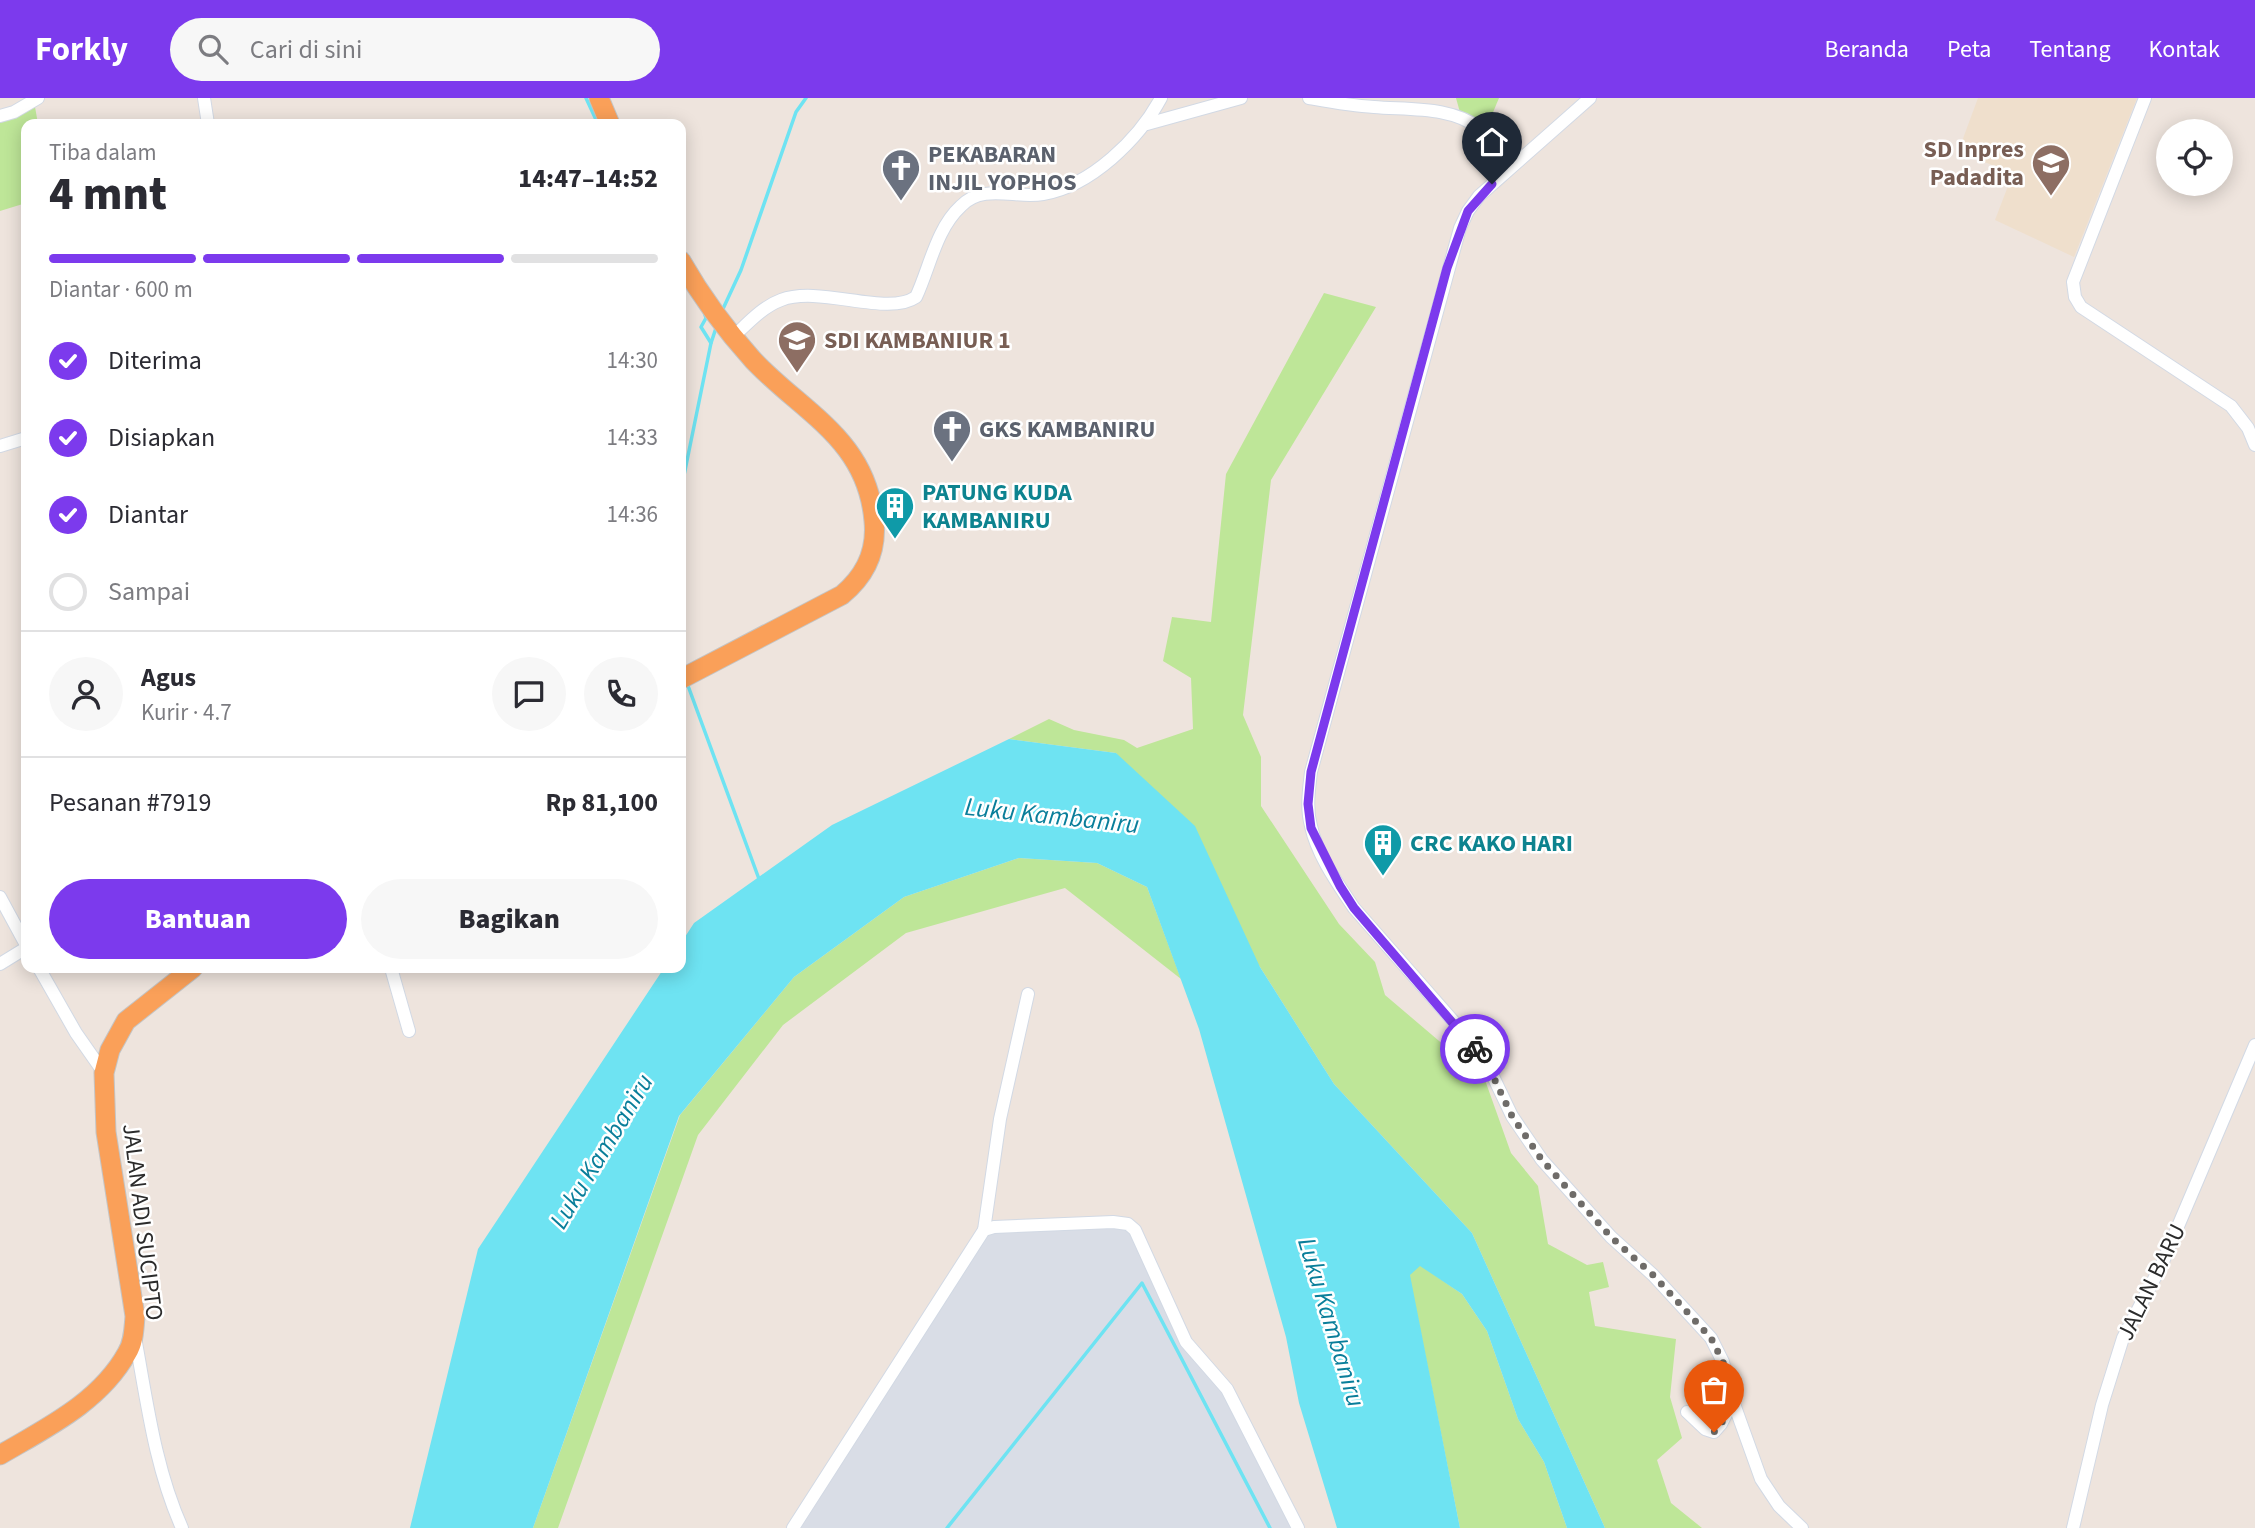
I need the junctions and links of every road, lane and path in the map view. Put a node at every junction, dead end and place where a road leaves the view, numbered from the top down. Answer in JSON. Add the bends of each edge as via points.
{"nodes":[{"id":1,"x":38,"y":98,"type":"edge"},
{"id":2,"x":204,"y":98,"type":"edge"},
{"id":3,"x":599,"y":98,"type":"edge"},
{"id":4,"x":1161,"y":98,"type":"edge"},
{"id":5,"x":1241,"y":98,"type":"edge"},
{"id":6,"x":1309,"y":98,"type":"edge"},
{"id":7,"x":1590,"y":98,"type":"edge"},
{"id":8,"x":2145,"y":98,"type":"edge"},
{"id":9,"x":0,"y":116,"type":"edge"},
{"id":10,"x":207,"y":119,"type":"edge"},
{"id":11,"x":608,"y":119,"type":"edge"},
{"id":12,"x":1147,"y":124,"type":"junction"},
{"id":13,"x":1505,"y":172,"type":"junction"},
{"id":14,"x":686,"y":269,"type":"edge"},
{"id":15,"x":730,"y":333,"type":"junction"},
{"id":16,"x":21,"y":440,"type":"edge"},
{"id":17,"x":2255,"y":445,"type":"edge"},
{"id":18,"x":0,"y":446,"type":"edge"},
{"id":19,"x":686,"y":677,"type":"edge"},
{"id":20,"x":0,"y":897,"type":"edge"},
{"id":21,"x":21,"y":937,"type":"edge"},
{"id":22,"x":21,"y":950,"type":"edge"},
{"id":23,"x":0,"y":964,"type":"edge"},
{"id":24,"x":42,"y":973,"type":"edge"},
{"id":25,"x":186,"y":973,"type":"edge"},
{"id":26,"x":392,"y":973,"type":"edge"},
{"id":27,"x":1028,"y":994,"type":"dead end"},
{"id":28,"x":409,"y":1031,"type":"dead end"},
{"id":29,"x":2255,"y":1045,"type":"edge"},
{"id":30,"x":104,"y":1073,"type":"junction"},
{"id":31,"x":984,"y":1230,"type":"junction"},
{"id":32,"x":134,"y":1334,"type":"junction"},
{"id":33,"x":1733,"y":1401,"type":"junction"},
{"id":34,"x":1687,"y":1412,"type":"dead end"},
{"id":35,"x":0,"y":1455,"type":"edge"},
{"id":36,"x":182,"y":1528,"type":"edge"},
{"id":37,"x":793,"y":1528,"type":"edge"},
{"id":38,"x":1298,"y":1528,"type":"edge"},
{"id":39,"x":1802,"y":1528,"type":"edge"},
{"id":40,"x":2073,"y":1528,"type":"edge"}],
"edges":[{"from":1,"to":9,"type":"street"},
{"from":2,"to":10,"type":"street"},
{"from":3,"to":11,"type":"highway"},
{"from":4,"to":12,"type":"street"},
{"from":5,"to":12,"type":"street"},
{"from":6,"to":13,"type":"street","via":[[1422,110],[1465,120],[1481,130]]},
{"from":7,"to":13,"type":"street"},
{"from":8,"to":17,"type":"street","via":[[2073,282],[2075,297],[2081,307],[2231,406]]},
{"from":12,"to":15,"type":"street","via":[[1096,170],[1066,187],[1042,194],[989,193],[962,204],[948,221],[916,297],[910,301],[803,294],[780,300]]},
{"from":13,"to":33,"type":"street","via":[[1468,211],[1447,268],[1311,772],[1311,828],[1354,908],[1468,1038],[1542,1160],[1711,1338]]},
{"from":14,"to":15,"type":"highway"},
{"from":15,"to":19,"type":"highway","via":[[851,453],[871,497],[876,538],[865,569],[842,595]]},
{"from":16,"to":18,"type":"street"},
{"from":20,"to":21,"type":"street"},
{"from":22,"to":23,"type":"street"},
{"from":24,"to":30,"type":"street"},
{"from":25,"to":30,"type":"highway","name":"JALAN ADI SUCIPTO","via":[[126,1021]]},
{"from":26,"to":28,"type":"street"},
{"from":27,"to":31,"type":"street","via":[[1000,1119]]},
{"from":29,"to":40,"type":"street","name":"JALAN BARU","via":[[2162,1264],[2123,1338]]},
{"from":30,"to":32,"type":"highway","name":"JALAN ADI SUCIPTO","via":[[106,1132]]},
{"from":31,"to":37,"type":"street"},
{"from":31,"to":38,"type":"street","via":[[1113,1222],[1135,1230],[1186,1342],[1227,1389]]},
{"from":32,"to":35,"type":"highway","name":"JALAN ADI SUCIPTO","via":[[128,1352],[94,1394]]},
{"from":32,"to":36,"type":"street","via":[[159,1465]]},
{"from":33,"to":34,"type":"street","via":[[1714,1432]]},
{"from":33,"to":39,"type":"street","via":[[1769,1493]]}]}
